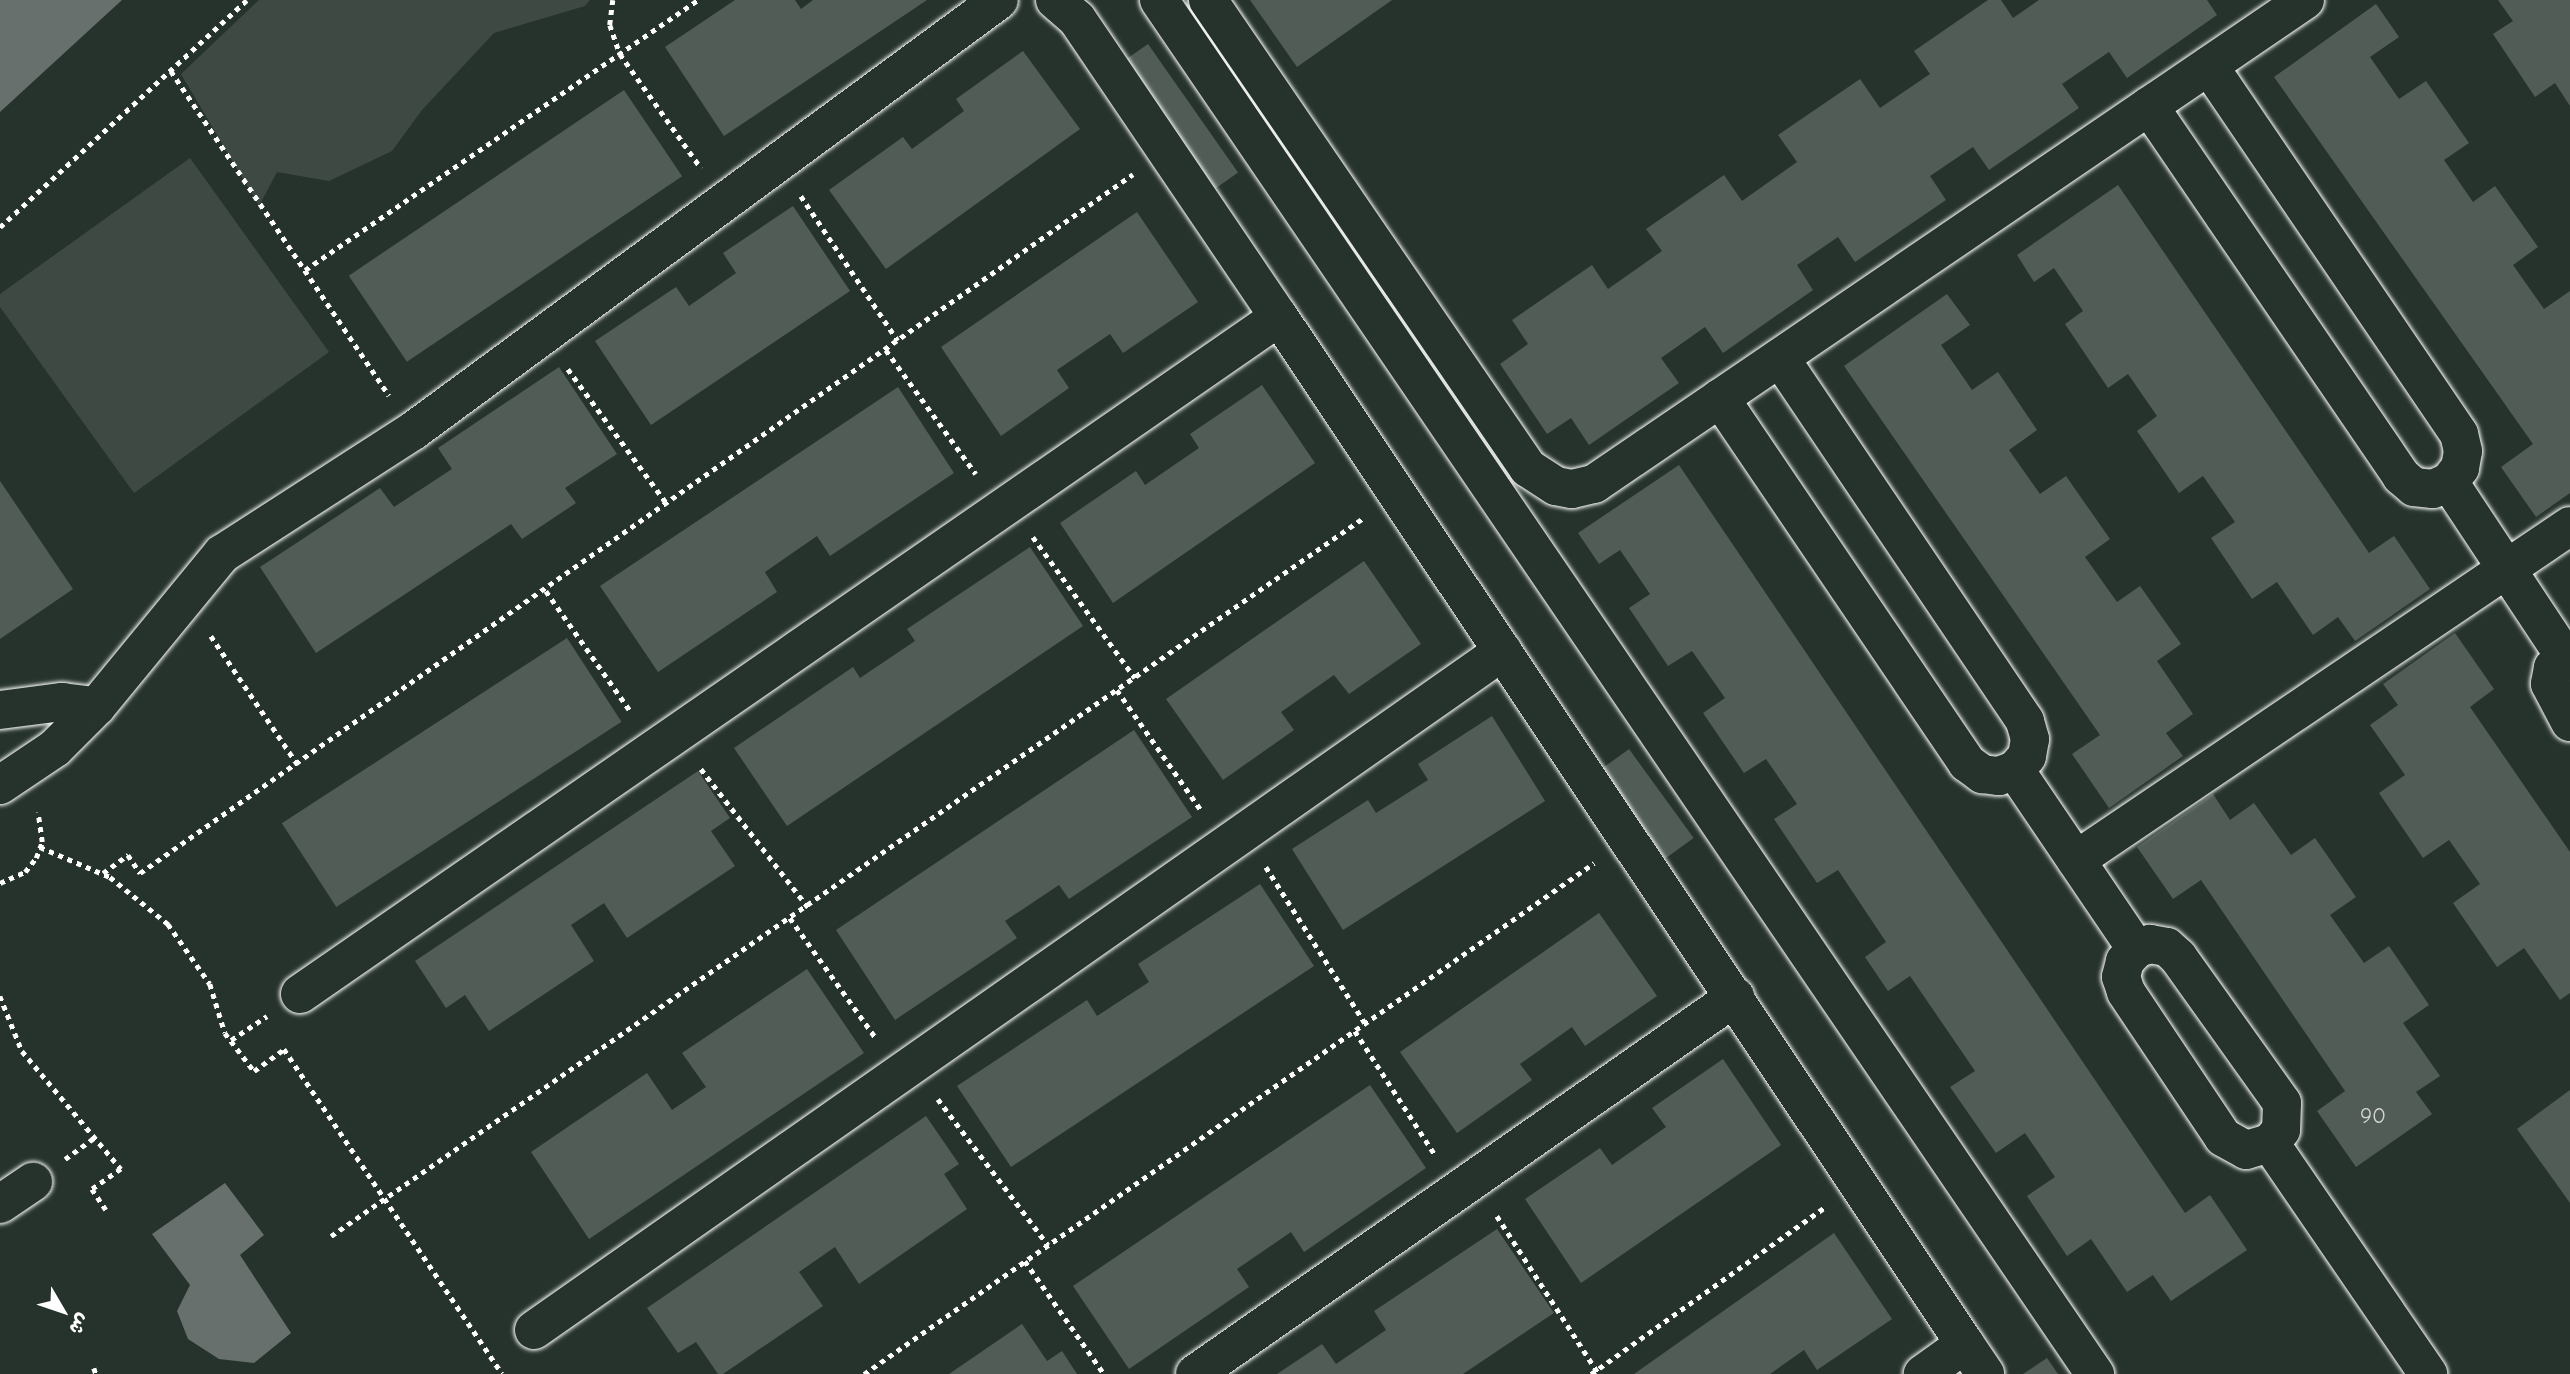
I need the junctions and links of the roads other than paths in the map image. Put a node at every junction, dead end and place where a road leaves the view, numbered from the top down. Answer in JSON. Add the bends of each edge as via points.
{"nodes":[{"id":1,"x":999,"y":0,"type":"edge"},
{"id":2,"x":1055,"y":0,"type":"edge"},
{"id":3,"x":1159,"y":0,"type":"edge"},
{"id":4,"x":1208,"y":0,"type":"edge"},
{"id":5,"x":2305,"y":0,"type":"edge"},
{"id":6,"x":2209,"y":66,"type":"junction"},
{"id":7,"x":2150,"y":106,"type":"junction"},
{"id":8,"x":1279,"y":317,"type":"junction"},
{"id":9,"x":1780,"y":358,"type":"junction"},
{"id":10,"x":1720,"y":398,"type":"junction"},
{"id":11,"x":2449,"y":482,"type":"junction"},
{"id":12,"x":2570,"y":526,"type":"edge"},
{"id":13,"x":2506,"y":569,"type":"junction"},
{"id":14,"x":1503,"y":651,"type":"junction"},
{"id":15,"x":2567,"y":655,"type":"edge"},
{"id":16,"x":97,"y":706,"type":"junction"},
{"id":17,"x":0,"y":710,"type":"edge"},
{"id":18,"x":2570,"y":722,"type":"edge"},
{"id":19,"x":2015,"y":770,"type":"junction"},
{"id":20,"x":8,"y":780,"type":"edge"},
{"id":21,"x":2076,"y":860,"type":"junction"},
{"id":22,"x":2136,"y":949,"type":"junction"},
{"id":23,"x":300,"y":994,"type":"dead end"},
{"id":24,"x":1735,"y":997,"type":"junction"},
{"id":25,"x":2270,"y":1143,"type":"junction"},
{"id":26,"x":33,"y":1182,"type":"dead end"},
{"id":27,"x":0,"y":1204,"type":"edge"},
{"id":28,"x":534,"y":1330,"type":"dead end"},
{"id":29,"x":1975,"y":1359,"type":"edge"},
{"id":30,"x":1195,"y":1374,"type":"edge"},
{"id":31,"x":1923,"y":1374,"type":"edge"},
{"id":32,"x":2095,"y":1374,"type":"edge"},
{"id":33,"x":2428,"y":1374,"type":"edge"}],
"edges":[{"from":1,"to":16,"type":"street","via":[[413,430],[222,554]]},
{"from":2,"to":8,"type":"street","via":[[1077,19]]},
{"from":3,"to":32,"type":"street"},
{"from":4,"to":10,"type":"street","via":[[1528,468],[1541,479],[1572,489],[1594,484]]},
{"from":5,"to":6,"type":"street"},
{"from":6,"to":7,"type":"street"},
{"from":6,"to":11,"type":"street","via":[[2459,434],[2460,468]]},
{"from":7,"to":9,"type":"street"},
{"from":7,"to":11,"type":"street","via":[[2401,476],[2414,486],[2433,489]]},
{"from":8,"to":14,"type":"street"},
{"from":8,"to":23,"type":"street"},
{"from":9,"to":10,"type":"street"},
{"from":9,"to":19,"type":"street","via":[[2025,722],[2029,748]]},
{"from":10,"to":19,"type":"street","via":[[1967,763],[1982,774],[1999,776]]},
{"from":11,"to":13,"type":"street"},
{"from":12,"to":13,"type":"street"},
{"from":13,"to":15,"type":"street"},
{"from":13,"to":21,"type":"street"},
{"from":14,"to":24,"type":"street"},
{"from":14,"to":28,"type":"street"},
{"from":15,"to":18,"type":"street","via":[[2553,668],[2550,684]]},
{"from":16,"to":17,"type":"street","via":[[62,702]]},
{"from":16,"to":20,"type":"street","via":[[55,748]]},
{"from":19,"to":21,"type":"street"},
{"from":21,"to":22,"type":"street"},
{"from":22,"to":25,"type":"street","via":[[2150,944],[2167,947],[2178,957],[2282,1103],[2281,1130]]},
{"from":22,"to":25,"type":"street","via":[[2125,961],[2121,977],[2126,992],[2223,1138],[2246,1150]]},
{"from":24,"to":29,"type":"street"},
{"from":24,"to":30,"type":"street"},
{"from":25,"to":33,"type":"street"},
{"from":26,"to":27,"type":"street"},
{"from":29,"to":31,"type":"street"}]}
